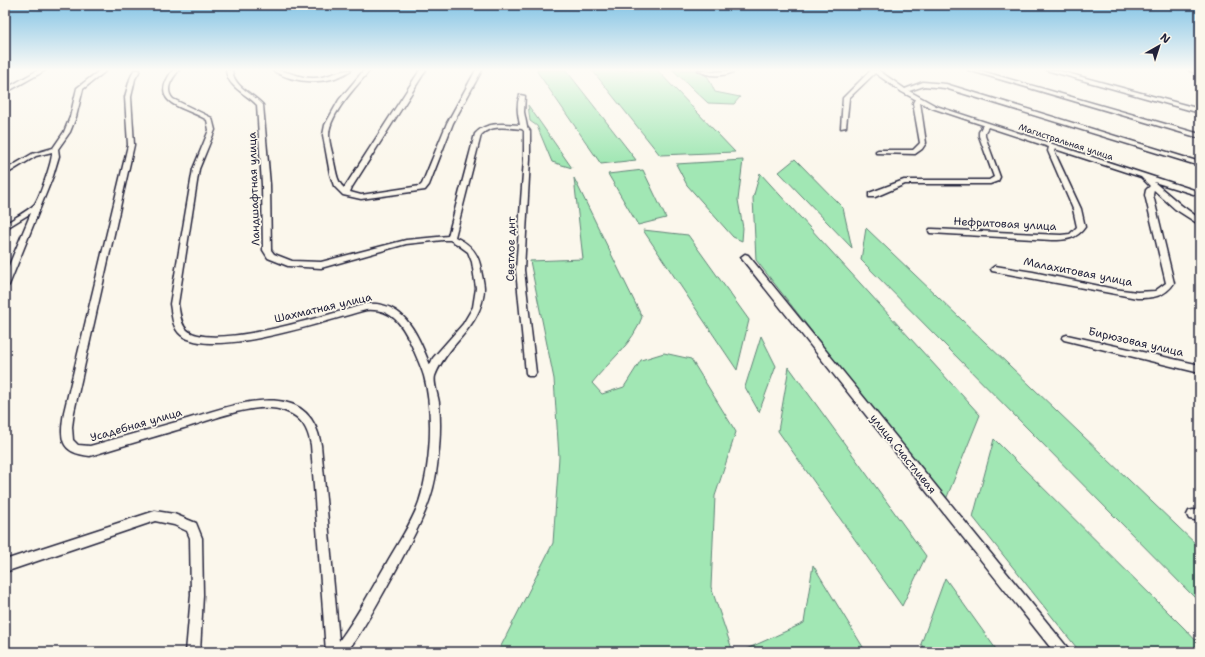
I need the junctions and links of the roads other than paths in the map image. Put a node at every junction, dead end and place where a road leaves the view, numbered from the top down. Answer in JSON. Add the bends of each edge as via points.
{"nodes":[{"id":1,"x":918,"y":100,"type":"edge"},
{"id":2,"x":76,"y":101,"type":"edge"},
{"id":3,"x":128,"y":101,"type":"edge"},
{"id":4,"x":172,"y":101,"type":"edge"},
{"id":5,"x":257,"y":101,"type":"edge"},
{"id":6,"x":341,"y":101,"type":"edge"},
{"id":7,"x":403,"y":101,"type":"edge"},
{"id":8,"x":462,"y":101,"type":"edge"},
{"id":9,"x":521,"y":101,"type":"edge"},
{"id":10,"x":846,"y":101,"type":"edge"},
{"id":11,"x":919,"y":101,"type":"edge"},
{"id":12,"x":994,"y":101,"type":"edge"},
{"id":13,"x":1077,"y":101,"type":"edge"},
{"id":14,"x":1162,"y":101,"type":"edge"},
{"id":15,"x":1200,"y":111,"type":"edge"},
{"id":16,"x":986,"y":125,"type":"junction"},
{"id":17,"x":524,"y":127,"type":"junction"},
{"id":18,"x":843,"y":127,"type":"dead end"},
{"id":19,"x":1200,"y":136,"type":"edge"},
{"id":20,"x":1052,"y":147,"type":"junction"},
{"id":21,"x":55,"y":149,"type":"junction"},
{"id":22,"x":878,"y":152,"type":"dead end"},
{"id":23,"x":1200,"y":164,"type":"edge"},
{"id":24,"x":5,"y":172,"type":"edge"},
{"id":25,"x":1143,"y":176,"type":"junction"},
{"id":26,"x":1154,"y":186,"type":"junction"},
{"id":27,"x":346,"y":193,"type":"junction"},
{"id":28,"x":1200,"y":194,"type":"edge"},
{"id":29,"x":872,"y":195,"type":"dead end"},
{"id":30,"x":38,"y":205,"type":"junction"},
{"id":31,"x":1200,"y":223,"type":"edge"},
{"id":32,"x":5,"y":227,"type":"edge"},
{"id":33,"x":932,"y":231,"type":"dead end"},
{"id":34,"x":451,"y":238,"type":"junction"},
{"id":35,"x":744,"y":257,"type":"dead end"},
{"id":36,"x":995,"y":269,"type":"dead end"},
{"id":37,"x":5,"y":285,"type":"edge"},
{"id":38,"x":1067,"y":338,"type":"dead end"},
{"id":39,"x":1200,"y":369,"type":"edge"},
{"id":40,"x":532,"y":373,"type":"dead end"},
{"id":41,"x":430,"y":377,"type":"junction"},
{"id":42,"x":5,"y":566,"type":"edge"},
{"id":43,"x":193,"y":652,"type":"edge"},
{"id":44,"x":333,"y":652,"type":"edge"},
{"id":45,"x":339,"y":652,"type":"edge"},
{"id":46,"x":1062,"y":652,"type":"edge"}],
"edges":[{"from":1,"to":22,"type":"street","via":[[923,143],[920,148],[914,152]]},
{"from":2,"to":21,"type":"street","via":[[70,124]]},
{"from":3,"to":44,"type":"street","name":"Усадебная улица","via":[[127,116],[131,145],[69,412],[67,441],[78,451],[90,451],[253,405],[282,405],[306,419],[314,433],[318,462]]},
{"from":4,"to":41,"type":"street","name":"Шахматная улица","via":[[206,116],[210,119],[212,130],[196,169],[174,304],[178,324],[183,332],[205,340],[254,337],[366,307],[379,306],[392,311],[401,319],[416,344]]},
{"from":5,"to":34,"type":"street","name":"Ландшафтная улица","via":[[260,105],[266,185],[267,250],[271,256],[291,264],[321,265],[406,242]]},
{"from":6,"to":27,"type":"street","via":[[326,134],[333,174],[338,186]]},
{"from":7,"to":27,"type":"street"},
{"from":8,"to":27,"type":"street","via":[[422,188],[361,197]]},
{"from":9,"to":17,"type":"street","name":"Светлое днт"},
{"from":10,"to":18,"type":"street"},
{"from":11,"to":16,"type":"street","name":"Магистральная улица"},
{"from":12,"to":23,"type":"street"},
{"from":13,"to":19,"type":"street"},
{"from":14,"to":15,"type":"street"},
{"from":16,"to":20,"type":"street","name":"Магистральная улица"},
{"from":16,"to":29,"type":"street","via":[[982,136],[996,180],[904,182]]},
{"from":17,"to":34,"type":"street","via":[[489,127],[480,131]]},
{"from":17,"to":40,"type":"street","name":"Светлое днт","via":[[527,131],[527,159],[520,270]]},
{"from":20,"to":25,"type":"street","name":"Магистральная улица"},
{"from":20,"to":33,"type":"street","name":"Нефритовая улица","via":[[1051,151],[1077,209],[1081,227],[1078,232],[1066,238],[1052,238]]},
{"from":21,"to":24,"type":"street","via":[[34,155]]},
{"from":21,"to":30,"type":"street","via":[[56,156],[50,176]]},
{"from":25,"to":26,"type":"street","name":"Магистральная улица"},
{"from":25,"to":28,"type":"street"},
{"from":26,"to":31,"type":"street","name":"Магистральная улица"},
{"from":26,"to":36,"type":"street","name":"Малахитовая улица","via":[[1149,195],[1170,283],[1166,289],[1156,294],[1142,295]]},
{"from":30,"to":32,"type":"street"},
{"from":30,"to":37,"type":"street"},
{"from":34,"to":41,"type":"street","via":[[471,251],[476,262],[480,288],[477,306],[466,326],[436,361]]},
{"from":35,"to":46,"type":"street","name":"улица Счастливая"},
{"from":38,"to":39,"type":"street","name":"Бирюзовая улица"},
{"from":41,"to":45,"type":"street","name":"Шахматная улица","via":[[434,432],[427,494],[389,571],[355,632]]},
{"from":42,"to":43,"type":"street","via":[[155,516],[181,521],[192,527],[196,538],[197,595]]}]}
